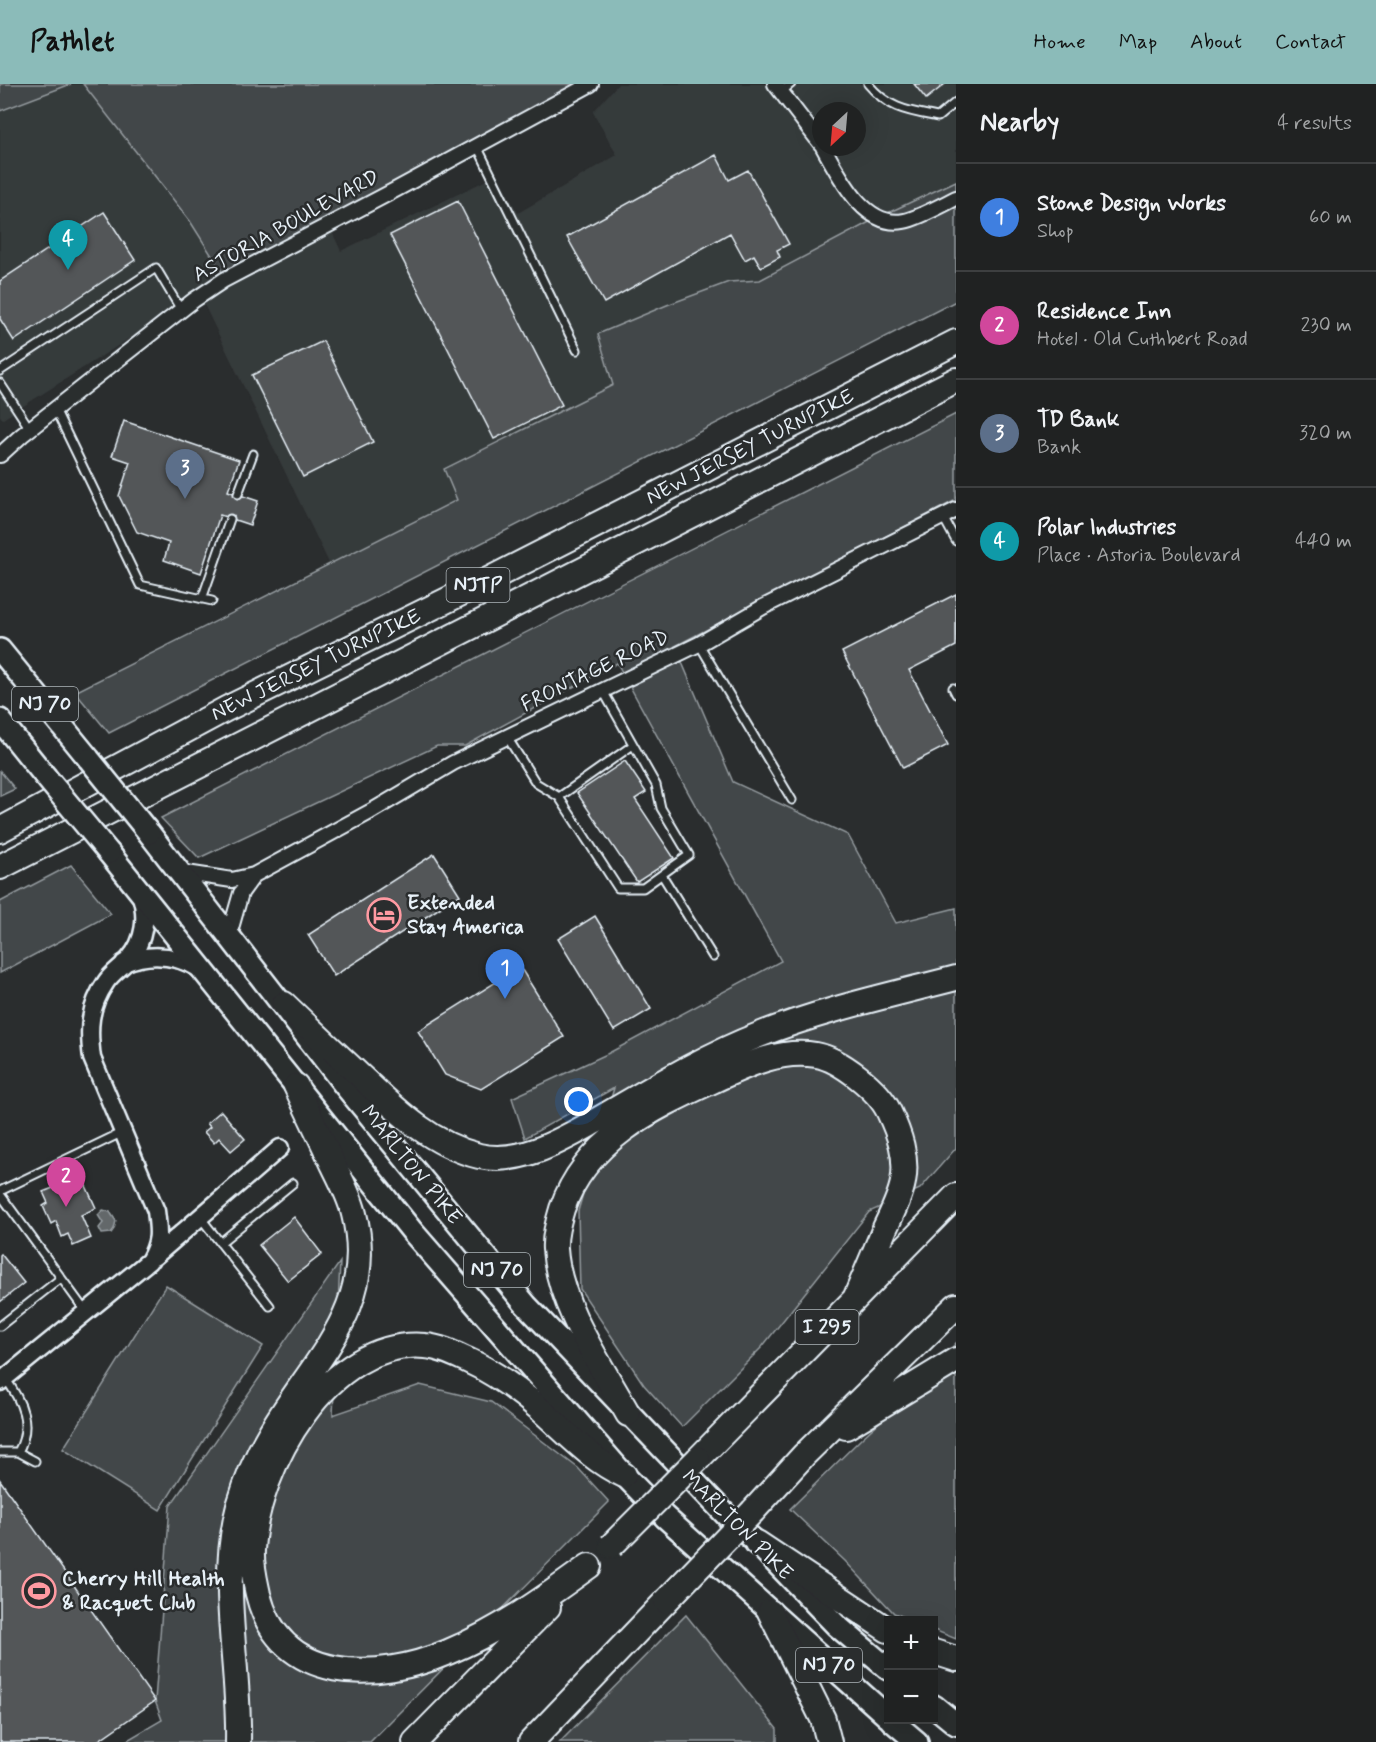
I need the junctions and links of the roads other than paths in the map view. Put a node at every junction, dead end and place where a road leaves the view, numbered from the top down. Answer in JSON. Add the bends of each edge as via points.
{"nodes":[{"id":1,"x":591,"y":84,"type":"edge"},
{"id":2,"x":868,"y":84,"type":"edge"},
{"id":3,"x":782,"y":87,"type":"edge"},
{"id":4,"x":956,"y":102,"type":"edge"},
{"id":5,"x":812,"y":130,"type":"edge"},
{"id":6,"x":477,"y":146,"type":"junction"},
{"id":7,"x":828,"y":156,"type":"edge"},
{"id":8,"x":956,"y":198,"type":"edge"},
{"id":9,"x":181,"y":310,"type":"junction"},
{"id":10,"x":956,"y":342,"type":"edge"},
{"id":11,"x":577,"y":350,"type":"dead end"},
{"id":12,"x":0,"y":371,"type":"edge"},
{"id":13,"x":956,"y":380,"type":"edge"},
{"id":14,"x":0,"y":383,"type":"edge"},
{"id":15,"x":56,"y":409,"type":"junction"},
{"id":16,"x":26,"y":432,"type":"junction"},
{"id":17,"x":0,"y":446,"type":"edge"},
{"id":18,"x":253,"y":454,"type":"dead end"},
{"id":19,"x":0,"y":455,"type":"edge"},
{"id":20,"x":238,"y":494,"type":"dead end"},
{"id":21,"x":956,"y":510,"type":"edge"},
{"id":22,"x":943,"y":517,"type":"junction"},
{"id":23,"x":230,"y":519,"type":"dead end"},
{"id":24,"x":956,"y":541,"type":"edge"},
{"id":25,"x":202,"y":599,"type":"junction"},
{"id":26,"x":212,"y":601,"type":"dead end"},
{"id":27,"x":699,"y":644,"type":"junction"},
{"id":28,"x":0,"y":650,"type":"edge"},
{"id":29,"x":603,"y":691,"type":"junction"},
{"id":30,"x":0,"y":720,"type":"edge"},
{"id":31,"x":507,"y":737,"type":"junction"},
{"id":32,"x":633,"y":745,"type":"junction"},
{"id":33,"x":96,"y":767,"type":"junction"},
{"id":34,"x":559,"y":797,"type":"junction"},
{"id":35,"x":792,"y":800,"type":"dead end"},
{"id":36,"x":0,"y":830,"type":"edge"},
{"id":37,"x":0,"y":867,"type":"edge"},
{"id":38,"x":180,"y":872,"type":"junction"},
{"id":39,"x":254,"y":875,"type":"junction"},
{"id":40,"x":662,"y":875,"type":"junction"},
{"id":41,"x":137,"y":887,"type":"junction"},
{"id":42,"x":229,"y":935,"type":"junction"},
{"id":43,"x":713,"y":957,"type":"dead end"},
{"id":44,"x":124,"y":964,"type":"junction"},
{"id":45,"x":956,"y":978,"type":"edge"},
{"id":46,"x":210,"y":979,"type":"junction"},
{"id":47,"x":284,"y":1004,"type":"junction"},
{"id":48,"x":296,"y":1086,"type":"junction"},
{"id":49,"x":123,"y":1132,"type":"junction"},
{"id":50,"x":280,"y":1148,"type":"dead end"},
{"id":51,"x":292,"y":1183,"type":"dead end"},
{"id":52,"x":0,"y":1192,"type":"edge"},
{"id":53,"x":956,"y":1196,"type":"edge"},
{"id":54,"x":200,"y":1217,"type":"junction"},
{"id":55,"x":220,"y":1243,"type":"junction"},
{"id":56,"x":149,"y":1261,"type":"junction"},
{"id":57,"x":61,"y":1278,"type":"junction"},
{"id":58,"x":855,"y":1299,"type":"junction"},
{"id":59,"x":270,"y":1306,"type":"dead end"},
{"id":60,"x":956,"y":1306,"type":"edge"},
{"id":61,"x":86,"y":1312,"type":"junction"},
{"id":62,"x":0,"y":1326,"type":"edge"},
{"id":63,"x":956,"y":1360,"type":"edge"},
{"id":64,"x":2,"y":1380,"type":"edge"},
{"id":65,"x":628,"y":1414,"type":"junction"},
{"id":66,"x":0,"y":1452,"type":"edge"},
{"id":67,"x":18,"y":1452,"type":"junction"},
{"id":68,"x":804,"y":1455,"type":"junction"},
{"id":69,"x":35,"y":1461,"type":"dead end"},
{"id":70,"x":624,"y":1475,"type":"junction"},
{"id":71,"x":757,"y":1543,"type":"junction"},
{"id":72,"x":590,"y":1566,"type":"junction"},
{"id":73,"x":770,"y":1612,"type":"junction"},
{"id":74,"x":884,"y":1627,"type":"edge"},
{"id":75,"x":938,"y":1654,"type":"edge"},
{"id":76,"x":956,"y":1659,"type":"edge"},
{"id":77,"x":884,"y":1665,"type":"edge"},
{"id":78,"x":938,"y":1710,"type":"edge"},
{"id":79,"x":884,"y":1713,"type":"edge"},
{"id":80,"x":897,"y":1724,"type":"edge"},
{"id":81,"x":956,"y":1724,"type":"edge"},
{"id":82,"x":238,"y":1742,"type":"edge"},
{"id":83,"x":415,"y":1742,"type":"edge"},
{"id":84,"x":531,"y":1742,"type":"edge"},
{"id":85,"x":829,"y":1742,"type":"edge"},
{"id":86,"x":917,"y":1742,"type":"edge"}],
"edges":[{"from":1,"to":6,"type":"street","name":"ASTORIA BOULEVARD"},
{"from":2,"to":4,"type":"lane","via":[[878,96],[903,111],[938,117]]},
{"from":3,"to":5,"type":"street"},
{"from":6,"to":9,"type":"street","name":"ASTORIA BOULEVARD","via":[[224,280]]},
{"from":6,"to":11,"type":"lane"},
{"from":7,"to":8,"type":"street","via":[[850,193],[887,221],[905,221]]},
{"from":9,"to":12,"type":"lane","via":[[156,268]]},
{"from":9,"to":15,"type":"street","name":"ASTORIA BOULEVARD"},
{"from":10,"to":33,"type":"highway","name":"NEW JERSEY TURNPIKE","number":"NJTP","via":[[490,579],[226,709]]},
{"from":13,"to":37,"type":"highway","name":"NEW JERSEY TURNPIKE","number":"NJTP"},
{"from":14,"to":16,"type":"lane"},
{"from":15,"to":16,"type":"street","name":"ASTORIA BOULEVARD"},
{"from":15,"to":25,"type":"lane","via":[[140,585]]},
{"from":16,"to":17,"type":"street","name":"ASTORIA BOULEVARD"},
{"from":16,"to":19,"type":"street","name":"ASTORIA BOULEVARD"},
{"from":18,"to":20,"type":"lane"},
{"from":21,"to":22,"type":"street","name":"FRONTAGE ROAD"},
{"from":22,"to":24,"type":"lane"},
{"from":22,"to":27,"type":"street","name":"FRONTAGE ROAD","via":[[763,607]]},
{"from":23,"to":25,"type":"lane"},
{"from":25,"to":26,"type":"lane"},
{"from":27,"to":29,"type":"street","name":"FRONTAGE ROAD"},
{"from":27,"to":35,"type":"lane"},
{"from":28,"to":33,"type":"highway","name":"MARLTON PIKE","number":"NJ 70"},
{"from":29,"to":31,"type":"street","name":"FRONTAGE ROAD"},
{"from":29,"to":32,"type":"lane"},
{"from":30,"to":41,"type":"highway","name":"MARLTON PIKE","number":"NJ 70","bridge":true},
{"from":31,"to":34,"type":"lane","via":[[536,783]]},
{"from":31,"to":39,"type":"street","name":"FRONTAGE ROAD"},
{"from":32,"to":34,"type":"lane"},
{"from":32,"to":40,"type":"lane","via":[[656,785],[661,808],[689,855]]},
{"from":33,"to":36,"type":"highway","name":"NEW JERSEY TURNPIKE","number":"NJTP"},
{"from":33,"to":38,"type":"highway","name":"MARLTON PIKE","number":"NJ 70","bridge":true},
{"from":34,"to":40,"type":"lane","via":[[618,888],[643,888]]},
{"from":38,"to":39,"type":"street","name":"FRONTAGE ROAD","via":[[232,880]]},
{"from":38,"to":42,"type":"highway","name":"MARLTON PIKE","number":"NJ 70"},
{"from":39,"to":42,"type":"street","via":[[241,893]]},
{"from":40,"to":43,"type":"lane"},
{"from":41,"to":44,"type":"street","via":[[144,907],[144,928],[137,948]]},
{"from":41,"to":46,"type":"highway","name":"MARLTON PIKE","number":"NJ 70"},
{"from":42,"to":47,"type":"highway","name":"MARLTON PIKE","number":"NJ 70"},
{"from":44,"to":46,"type":"street","via":[[147,956],[172,957]]},
{"from":44,"to":49,"type":"street","via":[[107,980],[96,999],[88,1034],[92,1058]]},
{"from":45,"to":47,"type":"highway","via":[[760,1034],[546,1147],[521,1156],[500,1157],[457,1149],[427,1134],[398,1112]]},
{"from":46,"to":48,"type":"highway","name":"MARLTON PIKE","number":"NJ 70"},
{"from":47,"to":65,"type":"highway","name":"MARLTON PIKE","number":"NJ 70","via":[[346,1087],[526,1305]]},
{"from":48,"to":70,"type":"highway","name":"MARLTON PIKE","number":"NJ 70","via":[[412,1231]]},
{"from":48,"to":82,"type":"highway","via":[[354,1213],[359,1239],[357,1286],[336,1334],[270,1433],[253,1467],[238,1513],[229,1564]]},
{"from":49,"to":52,"type":"lane"},
{"from":49,"to":56,"type":"street","via":[[156,1211],[159,1234]]},
{"from":50,"to":54,"type":"street"},
{"from":51,"to":55,"type":"lane"},
{"from":52,"to":57,"type":"lane"},
{"from":53,"to":58,"type":"highway","number":"I 295"},
{"from":54,"to":55,"type":"lane"},
{"from":54,"to":56,"type":"street"},
{"from":55,"to":59,"type":"lane"},
{"from":56,"to":61,"type":"street"},
{"from":57,"to":61,"type":"lane"},
{"from":57,"to":62,"type":"lane"},
{"from":58,"to":65,"type":"highway","via":[[903,1180],[900,1135],[886,1104],[869,1085],[818,1055],[780,1055],[751,1063],[690,1091],[621,1130],[591,1158],[574,1180],[557,1224],[555,1249],[565,1295]]},
{"from":58,"to":72,"type":"highway","number":"I 295","bridge":true},
{"from":60,"to":68,"type":"highway"},
{"from":61,"to":64,"type":"street"},
{"from":63,"to":68,"type":"highway"},
{"from":64,"to":67,"type":"lane","via":[[13,1389],[26,1416],[24,1442]]},
{"from":65,"to":71,"type":"highway","name":"MARLTON PIKE","number":"NJ 70"},
{"from":66,"to":67,"type":"lane"},
{"from":67,"to":69,"type":"lane"},
{"from":68,"to":84,"type":"highway","bridge":true},
{"from":70,"to":72,"type":"highway","via":[[580,1446],[516,1388],[481,1366],[448,1351],[425,1346],[400,1347],[367,1356],[342,1373],[322,1392],[294,1430],[271,1475],[256,1518],[252,1552],[262,1606],[276,1635],[318,1664],[346,1671],[376,1672],[447,1653],[516,1616]]},
{"from":70,"to":73,"type":"highway","name":"MARLTON PIKE","number":"NJ 70"},
{"from":71,"to":74,"type":"highway"},
{"from":71,"to":77,"type":"highway","name":"MARLTON PIKE","number":"NJ 70","via":[[836,1625]]},
{"from":72,"to":83,"type":"highway","number":"I 295"},
{"from":73,"to":79,"type":"highway","name":"MARLTON PIKE","number":"NJ 70"},
{"from":73,"to":85,"type":"highway","via":[[823,1719]]},
{"from":75,"to":76,"type":"highway"},
{"from":78,"to":81,"type":"highway"},
{"from":80,"to":86,"type":"highway","name":"MARLTON PIKE","number":"NJ 70"}]}
